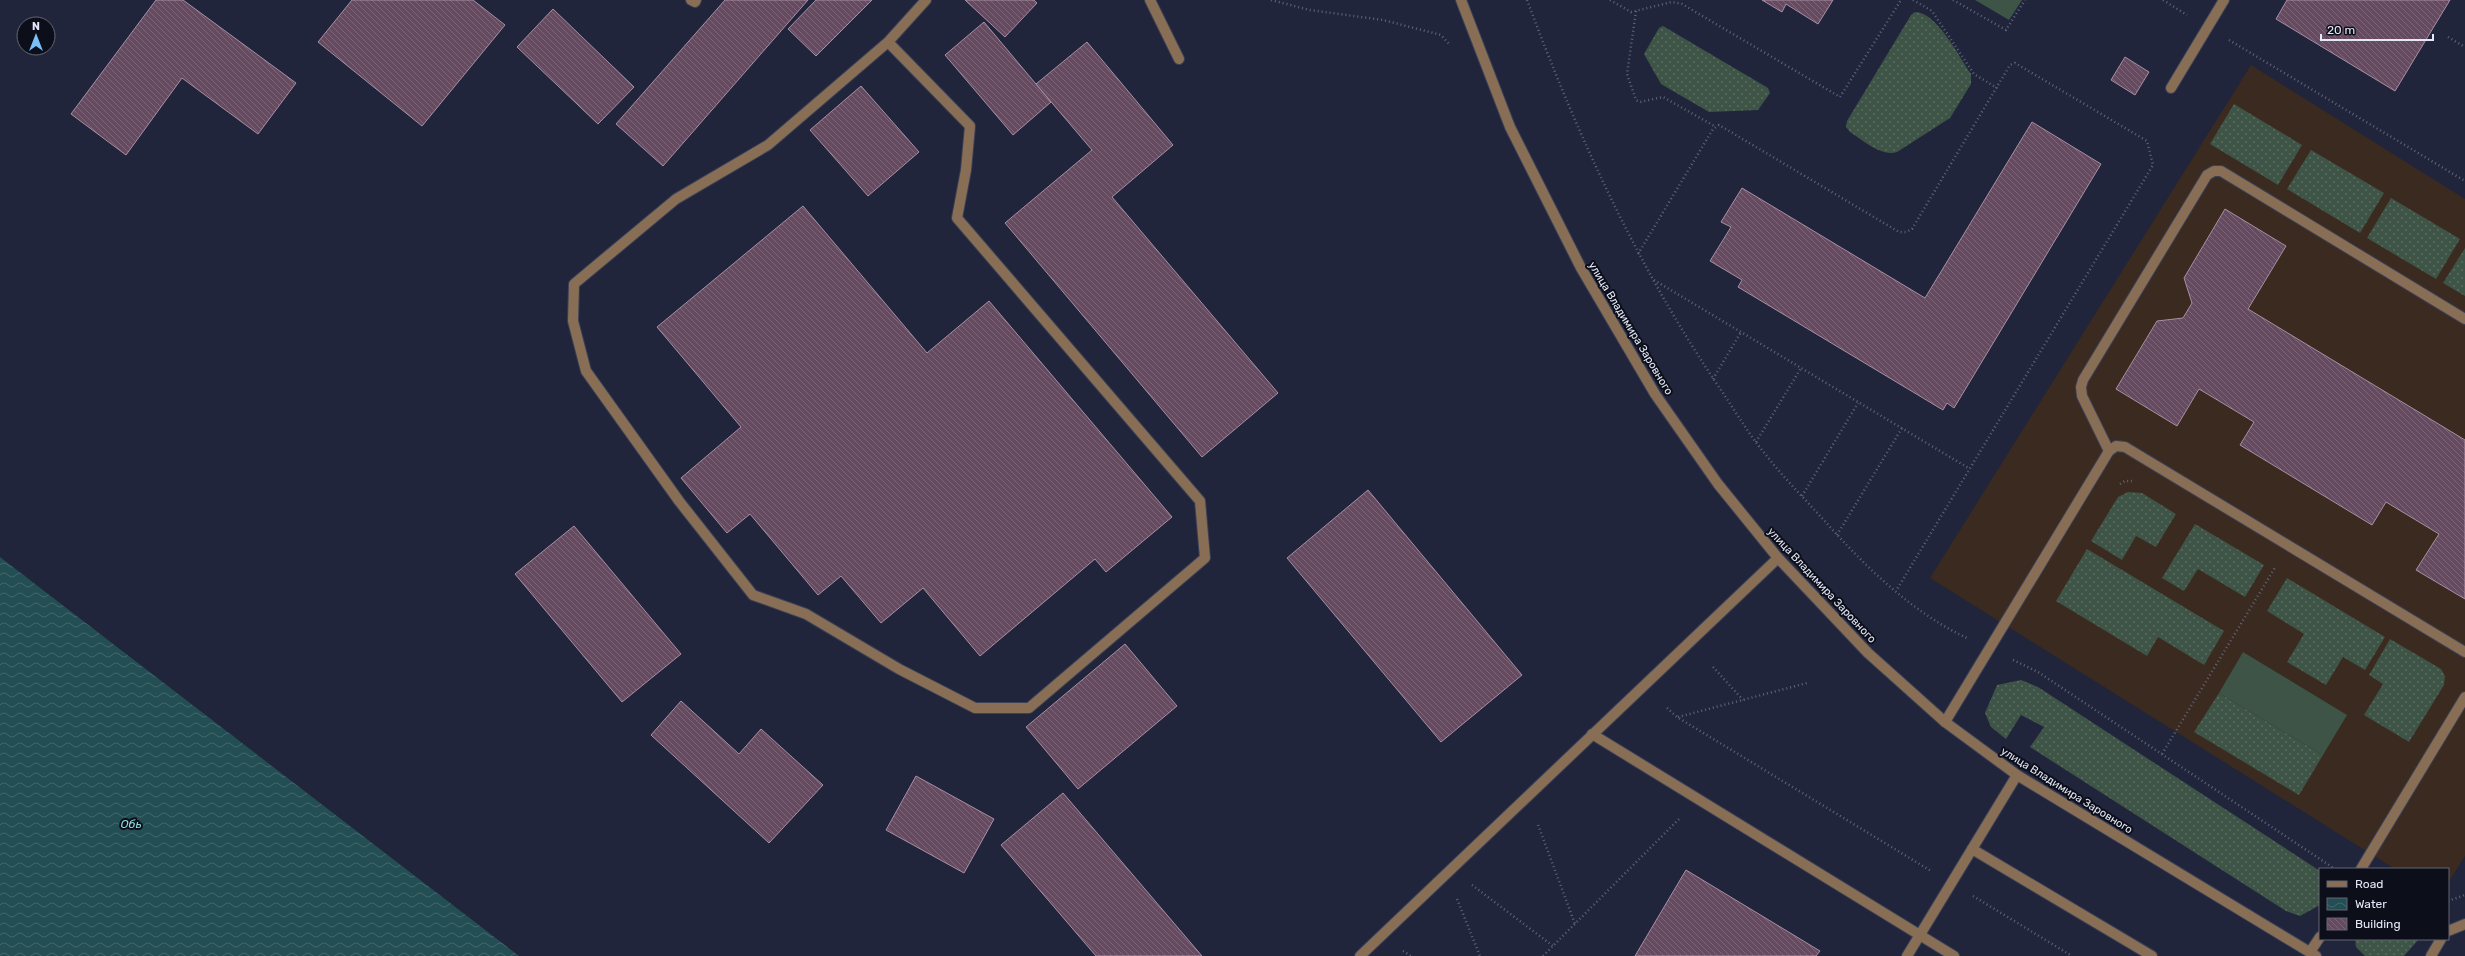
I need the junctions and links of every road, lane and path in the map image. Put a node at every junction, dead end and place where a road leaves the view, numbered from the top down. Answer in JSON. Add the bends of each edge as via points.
{"nodes":[{"id":1,"x":691,"y":0,"type":"edge"},
{"id":2,"x":696,"y":0,"type":"edge"},
{"id":3,"x":926,"y":0,"type":"edge"},
{"id":4,"x":1150,"y":0,"type":"edge"},
{"id":5,"x":1271,"y":0,"type":"edge"},
{"id":6,"x":1461,"y":0,"type":"edge"},
{"id":7,"x":1527,"y":0,"type":"edge"},
{"id":8,"x":1610,"y":0,"type":"edge"},
{"id":9,"x":1901,"y":0,"type":"edge"},
{"id":10,"x":1913,"y":0,"type":"edge"},
{"id":11,"x":1953,"y":0,"type":"edge"},
{"id":12,"x":2025,"y":0,"type":"edge"},
{"id":13,"x":2163,"y":0,"type":"edge"},
{"id":14,"x":2224,"y":0,"type":"edge"},
{"id":15,"x":1636,"y":11,"type":"junction"},
{"id":16,"x":2208,"y":27,"type":"junction"},
{"id":17,"x":2448,"y":37,"type":"dead end"},
{"id":18,"x":888,"y":42,"type":"junction"},
{"id":19,"x":1451,"y":46,"type":"dead end"},
{"id":20,"x":2465,"y":47,"type":"edge"},
{"id":21,"x":1179,"y":59,"type":"dead end"},
{"id":22,"x":1997,"y":88,"type":"junction"},
{"id":23,"x":2171,"y":88,"type":"dead end"},
{"id":24,"x":1716,"y":127,"type":"junction"},
{"id":25,"x":2465,"y":181,"type":"edge"},
{"id":26,"x":1638,"y":254,"type":"junction"},
{"id":27,"x":1653,"y":279,"type":"junction"},
{"id":28,"x":2465,"y":318,"type":"edge"},
{"id":29,"x":1741,"y":332,"type":"junction"},
{"id":30,"x":1801,"y":368,"type":"junction"},
{"id":31,"x":1713,"y":379,"type":"junction"},
{"id":32,"x":1858,"y":402,"type":"junction"},
{"id":33,"x":1902,"y":428,"type":"junction"},
{"id":34,"x":1756,"y":442,"type":"junction"},
{"id":35,"x":2109,"y":451,"type":"junction"},
{"id":36,"x":1970,"y":469,"type":"junction"},
{"id":37,"x":2139,"y":482,"type":"dead end"},
{"id":38,"x":2114,"y":488,"type":"dead end"},
{"id":39,"x":1802,"y":496,"type":"junction"},
{"id":40,"x":1837,"y":535,"type":"junction"},
{"id":41,"x":1778,"y":558,"type":"junction"},
{"id":42,"x":2271,"y":561,"type":"dead end"},
{"id":43,"x":2277,"y":565,"type":"junction"},
{"id":44,"x":2284,"y":569,"type":"dead end"},
{"id":45,"x":1896,"y":591,"type":"junction"},
{"id":46,"x":1989,"y":649,"type":"junction"},
{"id":47,"x":2465,"y":652,"type":"edge"},
{"id":48,"x":1713,"y":667,"type":"dead end"},
{"id":49,"x":1807,"y":683,"type":"dead end"},
{"id":50,"x":2465,"y":697,"type":"edge"},
{"id":51,"x":1743,"y":700,"type":"junction"},
{"id":52,"x":1667,"y":708,"type":"dead end"},
{"id":53,"x":1677,"y":717,"type":"junction"},
{"id":54,"x":1945,"y":722,"type":"junction"},
{"id":55,"x":1592,"y":734,"type":"junction"},
{"id":56,"x":2162,"y":754,"type":"junction"},
{"id":57,"x":2017,"y":775,"type":"junction"},
{"id":58,"x":1699,"y":800,"type":"junction"},
{"id":59,"x":1538,"y":825,"type":"dead end"},
{"id":60,"x":1972,"y":849,"type":"junction"},
{"id":61,"x":2333,"y":868,"type":"edge"},
{"id":62,"x":2362,"y":868,"type":"edge"},
{"id":63,"x":1951,"y":883,"type":"junction"},
{"id":64,"x":1472,"y":885,"type":"dead end"},
{"id":65,"x":2465,"y":895,"type":"edge"},
{"id":66,"x":1457,"y":898,"type":"dead end"},
{"id":67,"x":2449,"y":901,"type":"edge"},
{"id":68,"x":1575,"y":924,"type":"junction"},
{"id":69,"x":2465,"y":924,"type":"edge"},
{"id":70,"x":2449,"y":931,"type":"edge"},
{"id":71,"x":1920,"y":935,"type":"junction"},
{"id":72,"x":2319,"y":939,"type":"edge"},
{"id":73,"x":2440,"y":940,"type":"edge"},
{"id":74,"x":1553,"y":946,"type":"junction"},
{"id":75,"x":1400,"y":949,"type":"dead end"},
{"id":76,"x":2313,"y":954,"type":"edge"},
{"id":77,"x":1360,"y":956,"type":"edge"},
{"id":78,"x":1411,"y":956,"type":"edge"},
{"id":79,"x":1480,"y":956,"type":"edge"},
{"id":80,"x":1543,"y":956,"type":"edge"},
{"id":81,"x":1907,"y":956,"type":"edge"},
{"id":82,"x":1954,"y":956,"type":"edge"},
{"id":83,"x":2072,"y":956,"type":"edge"},
{"id":84,"x":2152,"y":956,"type":"edge"},
{"id":85,"x":2431,"y":956,"type":"edge"}],
"edges":[{"from":1,"to":2,"type":"street"},
{"from":3,"to":18,"type":"street"},
{"from":4,"to":21,"type":"street"},
{"from":5,"to":19,"type":"path","via":[[1310,10],[1383,20],[1441,35]]},
{"from":6,"to":41,"type":"street","name":"улица Владимира Заровного","via":[[1510,127],[1581,268],[1655,394],[1718,484]]},
{"from":7,"to":26,"type":"path","via":[[1556,76]]},
{"from":8,"to":15,"type":"path","via":[[1626,10]]},
{"from":9,"to":15,"type":"path","via":[[1840,98],[1682,4],[1672,2]]},
{"from":10,"to":22,"type":"path","via":[[1932,11],[1974,74]]},
{"from":11,"to":12,"type":"path","via":[[2006,30]]},
{"from":13,"to":16,"type":"path"},
{"from":14,"to":16,"type":"street"},
{"from":15,"to":24,"type":"path","via":[[1627,74],[1636,100],[1640,102],[1663,97]]},
{"from":16,"to":23,"type":"street"},
{"from":16,"to":25,"type":"path"},
{"from":17,"to":20,"type":"path"},
{"from":18,"to":18,"type":"street","via":[[768,145],[676,199],[574,284],[573,321],[586,371],[679,501],[753,594],[806,614],[899,669],[975,708],[1029,708],[1205,558],[1200,501],[957,218],[966,170],[970,126]]},
{"from":22,"to":24,"type":"path","via":[[1912,229],[1906,232],[1899,232],[1724,127]]},
{"from":22,"to":36,"type":"path","via":[[2010,65],[2019,64],[2147,141],[2153,165]]},
{"from":24,"to":26,"type":"path"},
{"from":26,"to":27,"type":"path"},
{"from":27,"to":29,"type":"path"},
{"from":27,"to":31,"type":"path"},
{"from":28,"to":35,"type":"street","via":[[2221,171],[2214,171],[2207,175],[2083,380],[2082,396]]},
{"from":29,"to":30,"type":"path"},
{"from":29,"to":31,"type":"path"},
{"from":30,"to":32,"type":"path"},
{"from":30,"to":34,"type":"path"},
{"from":31,"to":34,"type":"path"},
{"from":32,"to":33,"type":"path"},
{"from":32,"to":39,"type":"path"},
{"from":33,"to":36,"type":"path"},
{"from":33,"to":40,"type":"path"},
{"from":34,"to":39,"type":"path"},
{"from":35,"to":46,"type":"street"},
{"from":35,"to":47,"type":"street","via":[[2116,446],[2125,447]]},
{"from":36,"to":45,"type":"path"},
{"from":37,"to":38,"type":"path","via":[[2125,481]]},
{"from":39,"to":40,"type":"path"},
{"from":40,"to":45,"type":"path","via":[[1861,562]]},
{"from":41,"to":54,"type":"street","name":"улица Владимира Заровного","via":[[1868,653]]},
{"from":41,"to":55,"type":"street"},
{"from":42,"to":43,"type":"path"},
{"from":43,"to":44,"type":"path"},
{"from":43,"to":56,"type":"path"},
{"from":45,"to":46,"type":"path","via":[[1950,630]]},
{"from":46,"to":54,"type":"street"},
{"from":46,"to":56,"type":"path","via":[[2038,672]]},
{"from":48,"to":51,"type":"path"},
{"from":49,"to":51,"type":"path"},
{"from":50,"to":62,"type":"street"},
{"from":51,"to":53,"type":"path"},
{"from":52,"to":53,"type":"path"},
{"from":53,"to":63,"type":"path"},
{"from":54,"to":57,"type":"street","name":"улица Владимира Заровного"},
{"from":55,"to":58,"type":"street"},
{"from":55,"to":77,"type":"street"},
{"from":56,"to":61,"type":"path"},
{"from":57,"to":60,"type":"street"},
{"from":57,"to":76,"type":"street","name":"улица Владимира Заровного"},
{"from":58,"to":68,"type":"path"},
{"from":58,"to":71,"type":"street"},
{"from":59,"to":68,"type":"path"},
{"from":60,"to":63,"type":"street"},
{"from":60,"to":84,"type":"street"},
{"from":63,"to":71,"type":"street"},
{"from":63,"to":83,"type":"path"},
{"from":64,"to":74,"type":"path"},
{"from":65,"to":67,"type":"path"},
{"from":66,"to":79,"type":"path"},
{"from":68,"to":74,"type":"path"},
{"from":69,"to":70,"type":"street"},
{"from":71,"to":81,"type":"street"},
{"from":71,"to":82,"type":"street"},
{"from":72,"to":76,"type":"street"},
{"from":73,"to":85,"type":"street"},
{"from":74,"to":80,"type":"path"},
{"from":75,"to":78,"type":"path"}]}
